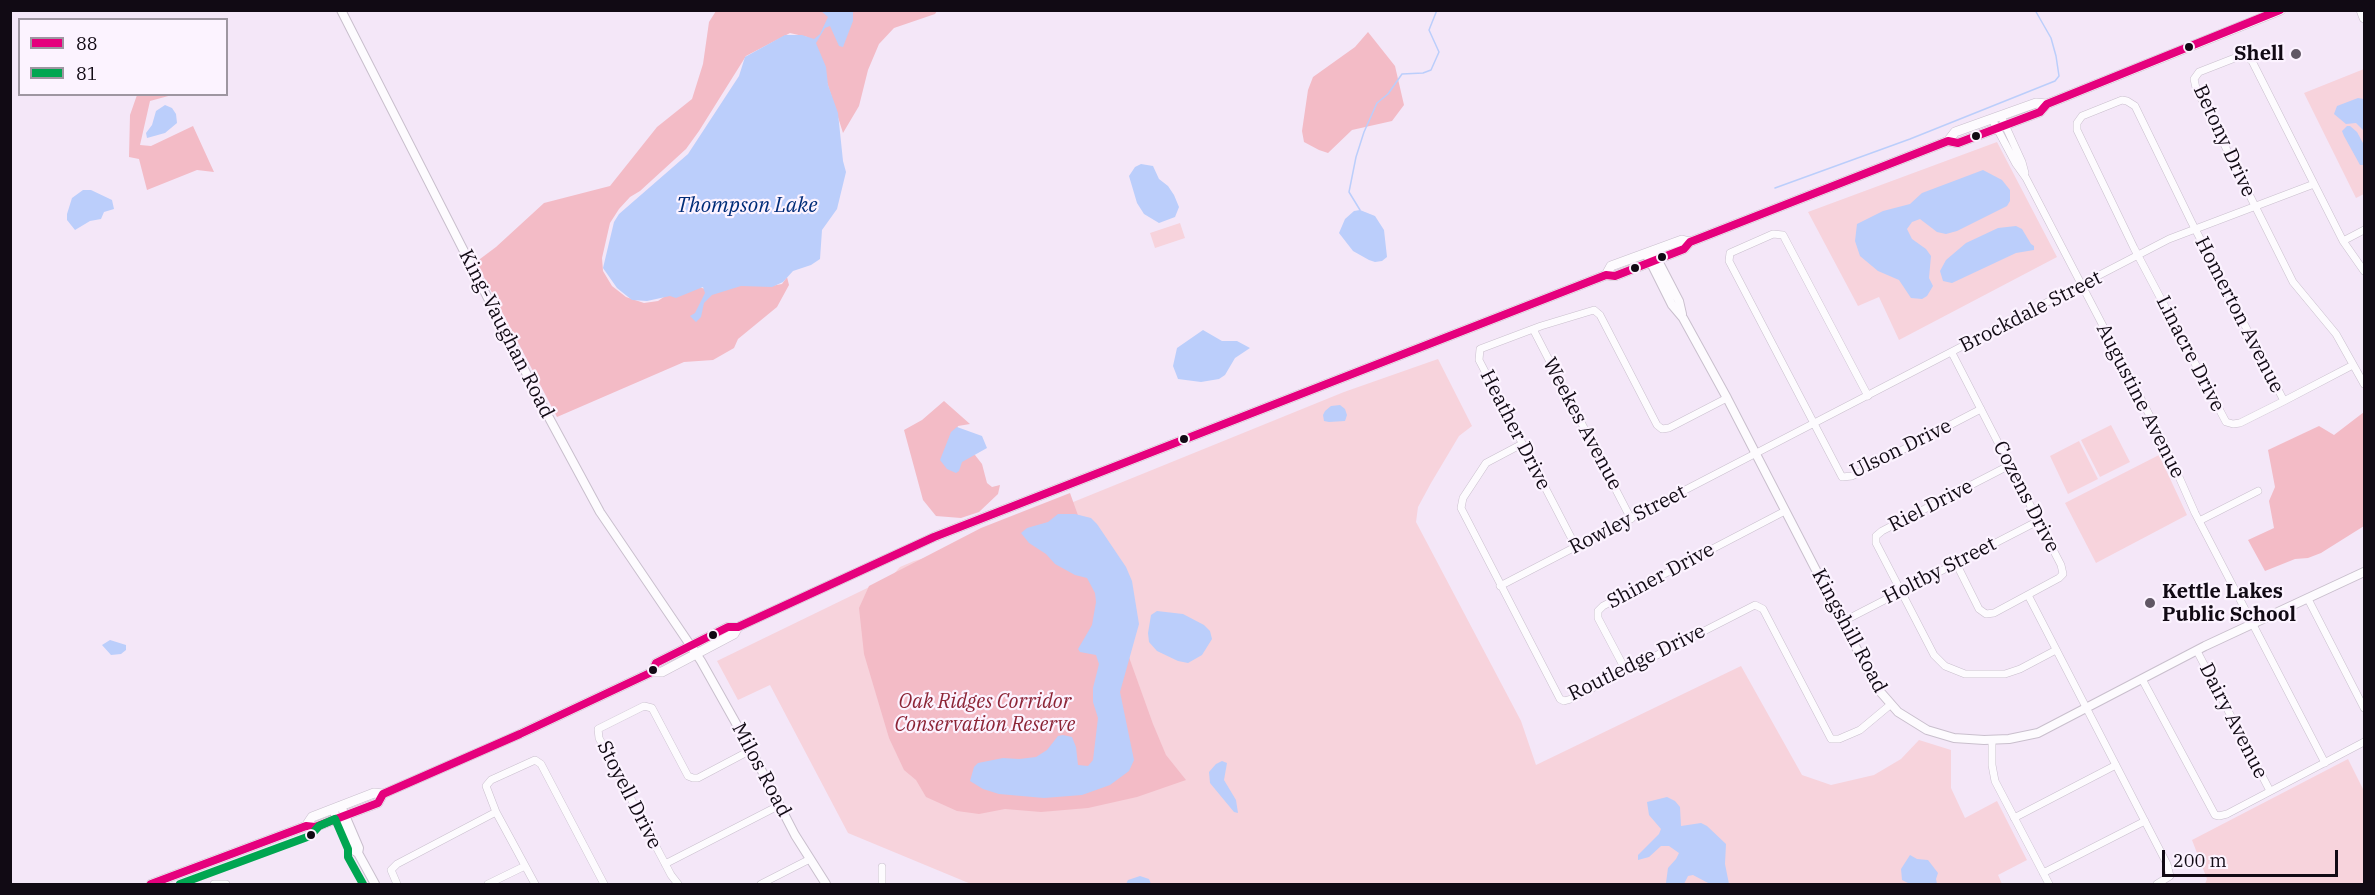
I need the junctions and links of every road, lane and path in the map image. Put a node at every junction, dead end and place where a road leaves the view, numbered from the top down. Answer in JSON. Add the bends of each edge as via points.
{"nodes":[{"id":1,"x":341,"y":10,"type":"edge"},
{"id":2,"x":2281,"y":10,"type":"edge"},
{"id":3,"x":2361,"y":10,"type":"edge"},
{"id":4,"x":2364,"y":18,"type":"edge"},
{"id":5,"x":2047,"y":104,"type":"junction"},
{"id":6,"x":1997,"y":117,"type":"junction"},
{"id":7,"x":2002,"y":127,"type":"junction"},
{"id":8,"x":1948,"y":141,"type":"junction"},
{"id":9,"x":2314,"y":184,"type":"junction"},
{"id":10,"x":2254,"y":207,"type":"junction"},
{"id":11,"x":2195,"y":229,"type":"junction"},
{"id":12,"x":2364,"y":230,"type":"edge"},
{"id":13,"x":2343,"y":241,"type":"junction"},
{"id":14,"x":1652,"y":256,"type":"junction"},
{"id":15,"x":2139,"y":256,"type":"junction"},
{"id":16,"x":2364,"y":271,"type":"edge"},
{"id":17,"x":2081,"y":286,"type":"junction"},
{"id":18,"x":1533,"y":329,"type":"junction"},
{"id":19,"x":1952,"y":353,"type":"junction"},
{"id":20,"x":2353,"y":365,"type":"junction"},
{"id":21,"x":2364,"y":384,"type":"edge"},
{"id":22,"x":1868,"y":396,"type":"junction"},
{"id":23,"x":1727,"y":398,"type":"junction"},
{"id":24,"x":2284,"y":400,"type":"junction"},
{"id":25,"x":1981,"y":409,"type":"junction"},
{"id":26,"x":1814,"y":424,"type":"junction"},
{"id":27,"x":1522,"y":444,"type":"junction"},
{"id":28,"x":1756,"y":455,"type":"junction"},
{"id":29,"x":2010,"y":465,"type":"junction"},
{"id":30,"x":2258,"y":491,"type":"dead end"},
{"id":31,"x":1785,"y":511,"type":"junction"},
{"id":32,"x":1631,"y":519,"type":"junction"},
{"id":33,"x":2038,"y":520,"type":"junction"},
{"id":34,"x":2199,"y":521,"type":"junction"},
{"id":35,"x":1576,"y":547,"type":"junction"},
{"id":36,"x":1956,"y":563,"type":"junction"},
{"id":37,"x":2364,"y":574,"type":"edge"},
{"id":38,"x":1500,"y":586,"type":"junction"},
{"id":39,"x":1900,"y":592,"type":"junction"},
{"id":40,"x":2028,"y":595,"type":"junction"},
{"id":41,"x":2308,"y":599,"type":"junction"},
{"id":42,"x":1842,"y":621,"type":"junction"},
{"id":43,"x":2253,"y":624,"type":"junction"},
{"id":44,"x":738,"y":627,"type":"junction"},
{"id":45,"x":690,"y":646,"type":"junction"},
{"id":46,"x":2056,"y":650,"type":"junction"},
{"id":47,"x":2197,"y":651,"type":"junction"},
{"id":48,"x":696,"y":656,"type":"junction"},
{"id":49,"x":1626,"y":671,"type":"junction"},
{"id":50,"x":652,"y":672,"type":"junction"},
{"id":51,"x":2142,"y":679,"type":"junction"},
{"id":52,"x":1890,"y":705,"type":"junction"},
{"id":53,"x":2086,"y":708,"type":"junction"},
{"id":54,"x":2364,"y":708,"type":"edge"},
{"id":55,"x":1992,"y":740,"type":"junction"},
{"id":56,"x":2364,"y":742,"type":"edge"},
{"id":57,"x":752,"y":750,"type":"junction"},
{"id":58,"x":2325,"y":763,"type":"junction"},
{"id":59,"x":2116,"y":765,"type":"junction"},
{"id":60,"x":2270,"y":791,"type":"junction"},
{"id":61,"x":383,"y":794,"type":"junction"},
{"id":62,"x":780,"y":805,"type":"junction"},
{"id":63,"x":336,"y":807,"type":"junction"},
{"id":64,"x":496,"y":812,"type":"junction"},
{"id":65,"x":341,"y":817,"type":"junction"},
{"id":66,"x":2014,"y":818,"type":"junction"},
{"id":67,"x":2145,"y":821,"type":"junction"},
{"id":68,"x":306,"y":826,"type":"junction"},
{"id":69,"x":810,"y":859,"type":"junction"},
{"id":70,"x":665,"y":864,"type":"junction"},
{"id":71,"x":525,"y":866,"type":"junction"},
{"id":72,"x":882,"y":867,"type":"dead end"},
{"id":73,"x":2043,"y":873,"type":"junction"},
{"id":74,"x":151,"y":885,"type":"edge"},
{"id":75,"x":214,"y":885,"type":"edge"},
{"id":76,"x":226,"y":885,"type":"edge"},
{"id":77,"x":375,"y":885,"type":"edge"},
{"id":78,"x":397,"y":885,"type":"edge"},
{"id":79,"x":488,"y":885,"type":"edge"},
{"id":80,"x":535,"y":885,"type":"edge"},
{"id":81,"x":604,"y":885,"type":"edge"},
{"id":82,"x":678,"y":885,"type":"edge"},
{"id":83,"x":761,"y":885,"type":"edge"},
{"id":84,"x":826,"y":885,"type":"edge"},
{"id":85,"x":882,"y":885,"type":"edge"},
{"id":86,"x":2049,"y":885,"type":"edge"},
{"id":87,"x":2157,"y":885,"type":"edge"}],
"edges":[{"from":1,"to":45,"type":"street","name":"King-Vaughan Road","via":[[600,512]]},
{"from":2,"to":5,"type":"main road"},
{"from":3,"to":4,"type":"main road"},
{"from":5,"to":6,"type":"main road","via":[[2036,103]]},
{"from":5,"to":7,"type":"main road","via":[[2040,112]]},
{"from":6,"to":7,"type":"street","name":"Augustine Avenue"},
{"from":6,"to":8,"type":"main road","via":[[1955,132]]},
{"from":7,"to":8,"type":"main road","via":[[1958,143]]},
{"from":7,"to":17,"type":"street","name":"Augustine Avenue","via":[[2016,164]]},
{"from":8,"to":14,"type":"main road","via":[[1690,242],[1684,249]]},
{"from":9,"to":10,"type":"street","name":"Brockdale Street"},
{"from":9,"to":10,"type":"street","name":"Betony Drive","via":[[2252,61],[2244,56],[2199,72],[2194,84]]},
{"from":9,"to":13,"type":"street"},
{"from":10,"to":11,"type":"street","name":"Brockdale Street"},
{"from":10,"to":20,"type":"street","name":"Betony Drive","via":[[2296,287],[2336,334]]},
{"from":11,"to":15,"type":"street","name":"Brockdale Street"},
{"from":11,"to":15,"type":"street","name":"Homerton Avenue","via":[[2134,106],[2122,100],[2082,116],[2077,130]]},
{"from":11,"to":24,"type":"street","name":"Homerton Avenue"},
{"from":12,"to":13,"type":"street"},
{"from":13,"to":16,"type":"street"},
{"from":14,"to":23,"type":"street","name":"Kingshill Road","via":[[1672,305]]},
{"from":14,"to":44,"type":"main road","via":[[1611,266],[1606,274],[934,537]]},
{"from":15,"to":17,"type":"street","name":"Brockdale Street"},
{"from":15,"to":24,"type":"street","name":"Linacre Drive","via":[[2226,422],[2240,423]]},
{"from":17,"to":19,"type":"street","name":"Brockdale Street"},
{"from":17,"to":34,"type":"street","name":"Augustine Avenue","via":[[2164,443]]},
{"from":18,"to":23,"type":"street","name":"Heather Drive","via":[[1597,311],[1662,429]]},
{"from":18,"to":27,"type":"street","name":"Heather Drive","via":[[1484,347],[1478,354]]},
{"from":18,"to":32,"type":"street","name":"Weekes Avenue"},
{"from":19,"to":22,"type":"street","name":"Brockdale Street"},
{"from":19,"to":25,"type":"street","name":"Cozens Drive"},
{"from":20,"to":21,"type":"street","name":"Betony Drive"},
{"from":20,"to":24,"type":"street","name":"Linacre Drive"},
{"from":22,"to":26,"type":"street","name":"Brockdale Street"},
{"from":22,"to":26,"type":"street","name":"Ulson Drive","via":[[1785,237],[1777,233],[1733,251],[1729,261]]},
{"from":23,"to":28,"type":"street","name":"Kingshill Road"},
{"from":25,"to":26,"type":"street","name":"Ulson Drive","via":[[1848,477],[1840,474]]},
{"from":25,"to":29,"type":"street","name":"Cozens Drive"},
{"from":26,"to":28,"type":"street","name":"Brockdale Street"},
{"from":27,"to":35,"type":"street","name":"Heather Drive"},
{"from":27,"to":38,"type":"street","name":"Routledge Drive","via":[[1486,463],[1462,502],[1462,511]]},
{"from":28,"to":31,"type":"street","name":"Kingshill Road"},
{"from":28,"to":32,"type":"street","name":"Rowley Street"},
{"from":29,"to":33,"type":"street","name":"Cozens Drive"},
{"from":29,"to":39,"type":"street","name":"Riel Drive","via":[[1876,536]]},
{"from":30,"to":34,"type":"street"},
{"from":31,"to":42,"type":"street","name":"Kingshill Road"},
{"from":31,"to":49,"type":"street","name":"Shiner Drive","via":[[1598,611]]},
{"from":32,"to":35,"type":"street","name":"Rowley Street"},
{"from":33,"to":36,"type":"street","name":"Holtby Street"},
{"from":33,"to":40,"type":"street","name":"Cozens Drive","via":[[2063,574]]},
{"from":34,"to":43,"type":"street","name":"Augustine Avenue"},
{"from":35,"to":38,"type":"street","name":"Rowley Street"},
{"from":36,"to":39,"type":"street","name":"Holtby Street"},
{"from":36,"to":40,"type":"street","name":"Cozens Drive","via":[[1984,614]]},
{"from":37,"to":41,"type":"street","name":"Kingshill Road"},
{"from":38,"to":49,"type":"street","name":"Routledge Drive","via":[[1560,699],[1571,699]]},
{"from":39,"to":42,"type":"street","name":"Holtby Street"},
{"from":39,"to":46,"type":"street","via":[[1934,655],[1958,672],[2005,674]]},
{"from":40,"to":46,"type":"street"},
{"from":41,"to":43,"type":"street","name":"Kingshill Road"},
{"from":41,"to":54,"type":"street"},
{"from":42,"to":52,"type":"street","name":"Kingshill Road"},
{"from":43,"to":47,"type":"street","name":"Kingshill Road"},
{"from":43,"to":58,"type":"street","name":"Augustine Avenue"},
{"from":44,"to":45,"type":"main road","via":[[728,627]]},
{"from":44,"to":48,"type":"main road","via":[[734,634]]},
{"from":45,"to":48,"type":"street","name":"King-Vaughan Road"},
{"from":45,"to":50,"type":"main road","via":[[656,663]]},
{"from":46,"to":53,"type":"street"},
{"from":47,"to":51,"type":"street","name":"Kingshill Road"},
{"from":47,"to":60,"type":"street","name":"Dairy Avenue"},
{"from":48,"to":50,"type":"main road","via":[[662,672]]},
{"from":48,"to":57,"type":"street","name":"Milos Road"},
{"from":49,"to":52,"type":"street","name":"Routledge Drive","via":[[1755,605],[1763,609],[1831,739],[1860,730]]},
{"from":50,"to":61,"type":"main road"},
{"from":51,"to":53,"type":"street","name":"Kingshill Road"},
{"from":51,"to":60,"type":"street","via":[[2215,815]]},
{"from":52,"to":55,"type":"street","name":"Kingshill Road","via":[[1935,734]]},
{"from":53,"to":55,"type":"street","name":"Kingshill Road","via":[[2038,733]]},
{"from":53,"to":59,"type":"street"},
{"from":55,"to":66,"type":"street","via":[[1993,774]]},
{"from":56,"to":58,"type":"street"},
{"from":57,"to":62,"type":"street","name":"Milos Road"},
{"from":57,"to":70,"type":"street","name":"Stoyell Drive","via":[[693,778],[688,776],[652,708],[644,706],[598,729],[598,738]]},
{"from":58,"to":60,"type":"street"},
{"from":59,"to":66,"type":"street"},
{"from":59,"to":67,"type":"street"},
{"from":61,"to":63,"type":"main road","via":[[374,793]]},
{"from":61,"to":65,"type":"main road","via":[[378,803]]},
{"from":62,"to":69,"type":"street","name":"Milos Road"},
{"from":62,"to":70,"type":"street"},
{"from":63,"to":65,"type":"street"},
{"from":63,"to":68,"type":"main road","via":[[312,817]]},
{"from":64,"to":71,"type":"street"},
{"from":64,"to":78,"type":"street","via":[[397,864],[391,870]]},
{"from":64,"to":81,"type":"street","via":[[486,790],[489,783],[530,761],[538,761]]},
{"from":65,"to":68,"type":"main road","via":[[315,827]]},
{"from":65,"to":77,"type":"street","via":[[353,850]]},
{"from":66,"to":73,"type":"street"},
{"from":67,"to":73,"type":"street"},
{"from":67,"to":87,"type":"street","via":[[2170,872],[2168,879]]},
{"from":68,"to":74,"type":"main road"},
{"from":69,"to":83,"type":"street"},
{"from":69,"to":84,"type":"street","name":"Milos Road"},
{"from":70,"to":82,"type":"street","name":"Stoyell Drive"},
{"from":71,"to":79,"type":"street"},
{"from":71,"to":80,"type":"street"},
{"from":72,"to":85,"type":"street"},
{"from":73,"to":86,"type":"street"},
{"from":75,"to":76,"type":"street"}]}
